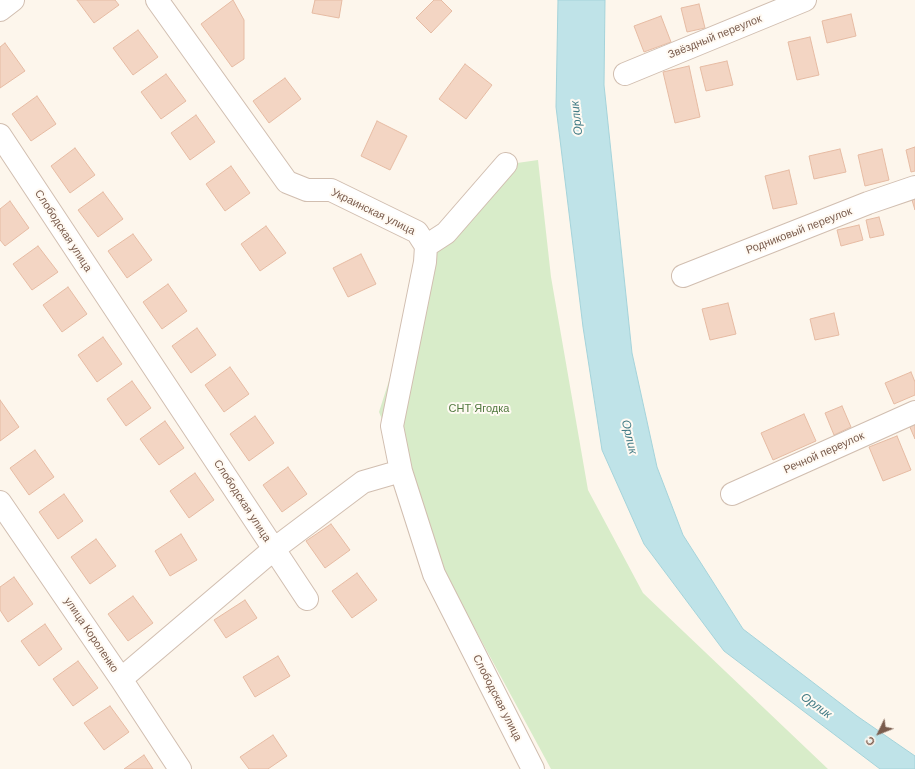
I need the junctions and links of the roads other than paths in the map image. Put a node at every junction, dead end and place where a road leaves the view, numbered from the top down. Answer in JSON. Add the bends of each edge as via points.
{"nodes":[{"id":1,"x":13,"y":0,"type":"edge"},
{"id":2,"x":157,"y":0,"type":"edge"},
{"id":3,"x":805,"y":0,"type":"edge"},
{"id":4,"x":0,"y":10,"type":"edge"},
{"id":5,"x":625,"y":74,"type":"dead end"},
{"id":6,"x":0,"y":134,"type":"edge"},
{"id":7,"x":506,"y":164,"type":"dead end"},
{"id":8,"x":915,"y":187,"type":"edge"},
{"id":9,"x":426,"y":246,"type":"junction"},
{"id":10,"x":683,"y":276,"type":"dead end"},
{"id":11,"x":915,"y":412,"type":"edge"},
{"id":12,"x":401,"y":471,"type":"junction"},
{"id":13,"x":732,"y":494,"type":"dead end"},
{"id":14,"x":0,"y":502,"type":"edge"},
{"id":15,"x":274,"y":549,"type":"junction"},
{"id":16,"x":307,"y":599,"type":"dead end"},
{"id":17,"x":120,"y":679,"type":"junction"},
{"id":18,"x":180,"y":769,"type":"edge"},
{"id":19,"x":532,"y":769,"type":"edge"}],
"edges":[{"from":1,"to":4,"type":"street"},
{"from":2,"to":9,"type":"street","name":"Украинская улица","via":[[287,182],[306,190],[331,190],[417,232]]},
{"from":3,"to":5,"type":"street","name":"Звёздный переулок"},
{"from":6,"to":15,"type":"street","name":"Слободская улица"},
{"from":7,"to":9,"type":"street","via":[[446,233]]},
{"from":8,"to":10,"type":"street","name":"Родниковый переулок"},
{"from":9,"to":12,"type":"street","name":"Украинская улица","via":[[392,426]]},
{"from":11,"to":13,"type":"street","name":"Речной переулок"},
{"from":12,"to":15,"type":"street","name":"Слободская улица","via":[[363,482]]},
{"from":12,"to":19,"type":"street","name":"Слободская улица","via":[[434,574]]},
{"from":14,"to":17,"type":"street","name":"улица Короленко"},
{"from":15,"to":16,"type":"street"},
{"from":15,"to":17,"type":"street"},
{"from":17,"to":18,"type":"street","name":"улица Короленко"}]}
